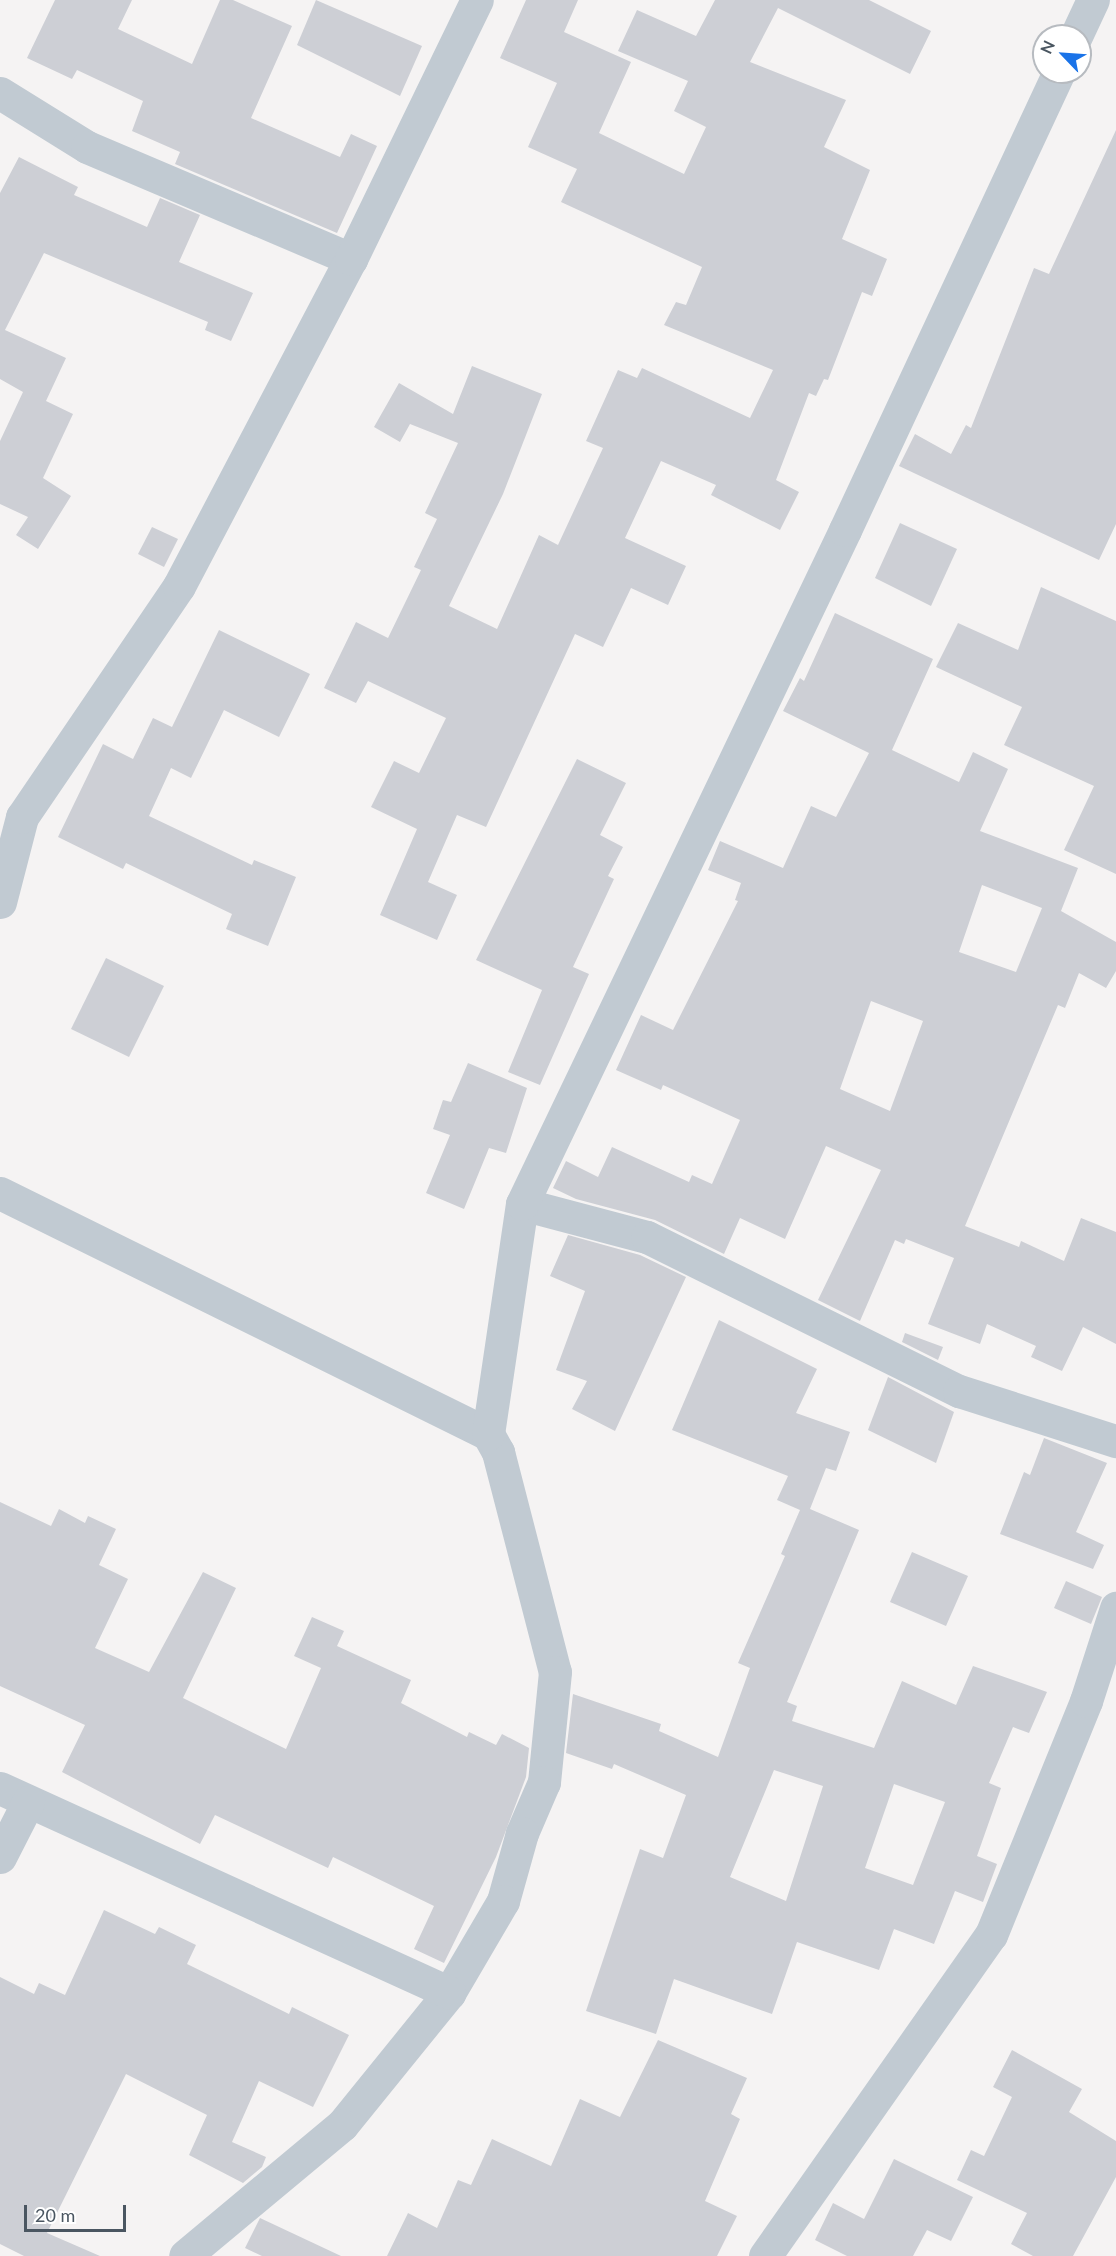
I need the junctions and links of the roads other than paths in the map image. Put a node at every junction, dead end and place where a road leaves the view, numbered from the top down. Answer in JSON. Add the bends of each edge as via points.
{"nodes":[{"id":1,"x":477,"y":0,"type":"edge"},
{"id":2,"x":1093,"y":0,"type":"edge"},
{"id":3,"x":1082,"y":24,"type":"edge"},
{"id":4,"x":1053,"y":84,"type":"edge"},
{"id":5,"x":0,"y":93,"type":"edge"},
{"id":6,"x":351,"y":259,"type":"junction"},
{"id":7,"x":0,"y":902,"type":"edge"},
{"id":8,"x":0,"y":1193,"type":"edge"},
{"id":9,"x":522,"y":1204,"type":"junction"},
{"id":10,"x":488,"y":1434,"type":"junction"},
{"id":11,"x":1116,"y":1441,"type":"edge"},
{"id":12,"x":1116,"y":1608,"type":"edge"},
{"id":13,"x":14,"y":1795,"type":"edge"},
{"id":14,"x":0,"y":1857,"type":"edge"},
{"id":15,"x":449,"y":1993,"type":"junction"},
{"id":16,"x":185,"y":2256,"type":"edge"},
{"id":17,"x":765,"y":2256,"type":"edge"}],
"edges":[{"from":1,"to":6,"type":"street"},
{"from":2,"to":3,"type":"street"},
{"from":4,"to":9,"type":"street","via":[[840,541]]},
{"from":5,"to":6,"type":"street","via":[[87,147]]},
{"from":6,"to":7,"type":"street","via":[[179,586],[22,817]]},
{"from":8,"to":10,"type":"street"},
{"from":9,"to":10,"type":"street"},
{"from":9,"to":11,"type":"street","via":[[647,1237],[959,1391]]},
{"from":10,"to":15,"type":"street","via":[[498,1452],[555,1672],[544,1782],[522,1833],[504,1901]]},
{"from":12,"to":17,"type":"street","via":[[1086,1701],[991,1935]]},
{"from":13,"to":14,"type":"street"},
{"from":13,"to":15,"type":"street"},
{"from":15,"to":16,"type":"street","via":[[342,2126]]}]}
